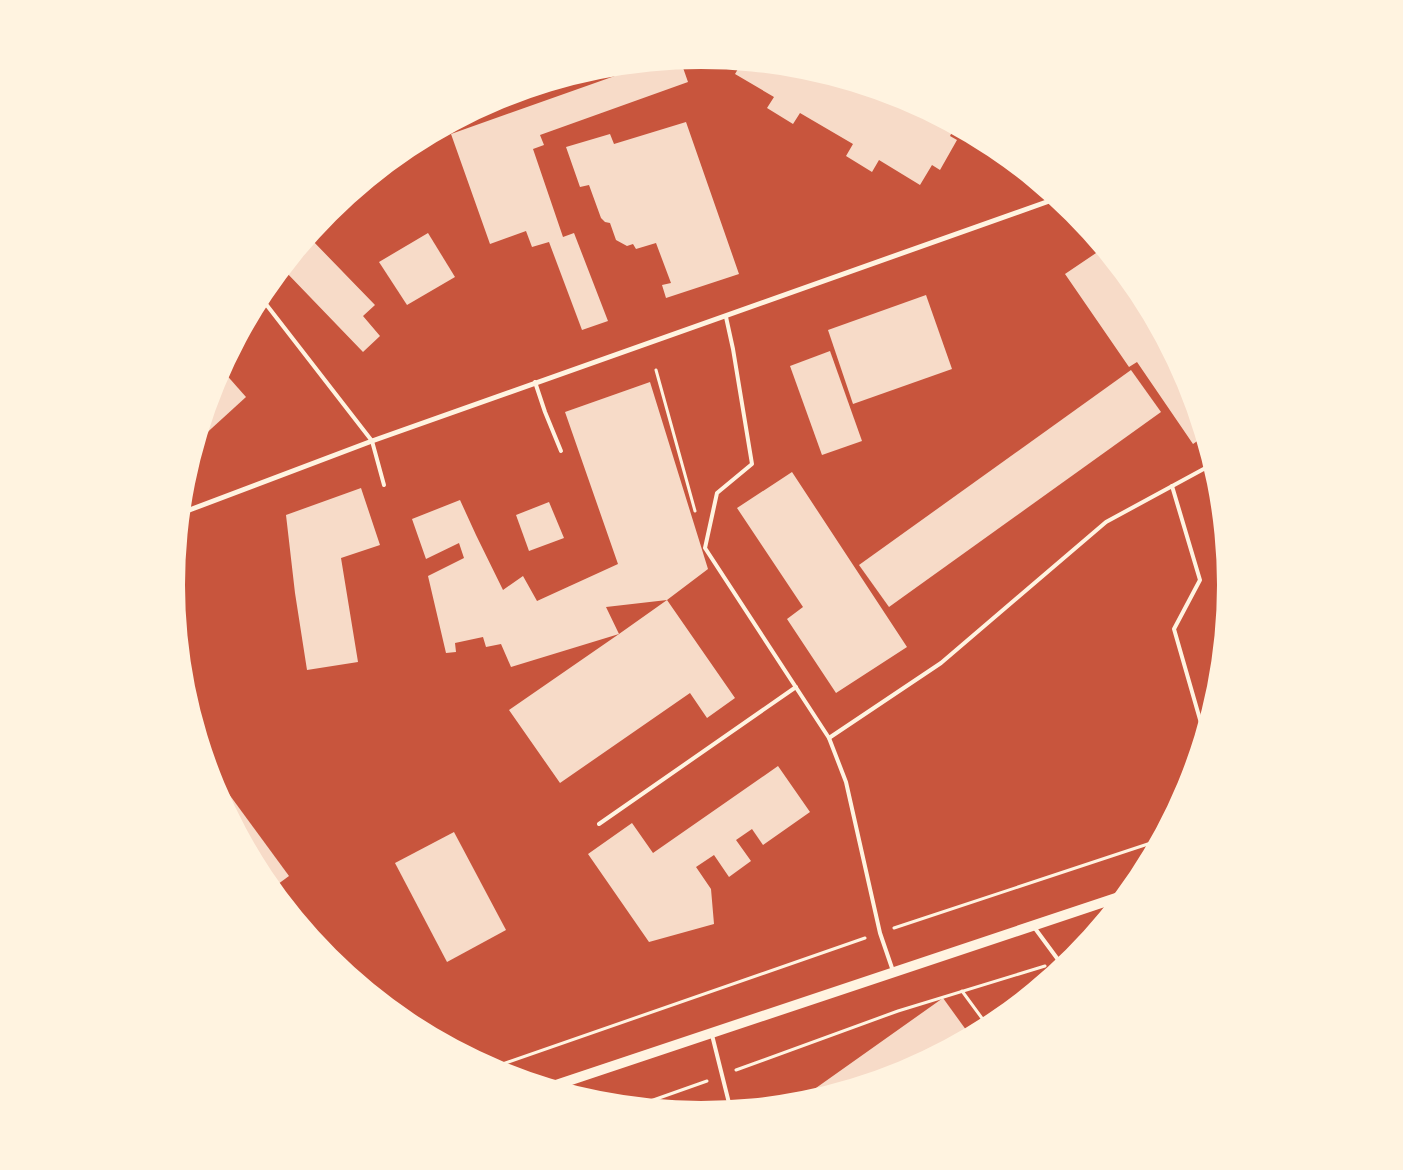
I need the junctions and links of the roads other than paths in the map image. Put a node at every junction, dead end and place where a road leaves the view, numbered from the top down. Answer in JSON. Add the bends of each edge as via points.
{"nodes":[{"id":1,"x":1047,"y":202,"type":"edge"},
{"id":2,"x":267,"y":306,"type":"edge"},
{"id":3,"x":726,"y":317,"type":"junction"},
{"id":4,"x":535,"y":382,"type":"junction"},
{"id":5,"x":372,"y":440,"type":"junction"},
{"id":6,"x":561,"y":451,"type":"dead end"},
{"id":7,"x":1204,"y":469,"type":"edge"},
{"id":8,"x":384,"y":484,"type":"dead end"},
{"id":9,"x":1172,"y":486,"type":"junction"},
{"id":10,"x":191,"y":509,"type":"edge"},
{"id":11,"x":796,"y":687,"type":"junction"},
{"id":12,"x":1200,"y":719,"type":"edge"},
{"id":13,"x":829,"y":738,"type":"junction"},
{"id":14,"x":599,"y":824,"type":"dead end"},
{"id":15,"x":1110,"y":900,"type":"edge"},
{"id":16,"x":1033,"y":926,"type":"junction"},
{"id":17,"x":1057,"y":959,"type":"edge"},
{"id":18,"x":893,"y":972,"type":"junction"},
{"id":19,"x":711,"y":1033,"type":"junction"},
{"id":20,"x":563,"y":1083,"type":"edge"},
{"id":21,"x":728,"y":1100,"type":"edge"}],
"edges":[{"from":1,"to":3,"type":"street"},
{"from":2,"to":5,"type":"lane"},
{"from":3,"to":4,"type":"street"},
{"from":3,"to":11,"type":"lane","via":[[752,464],[716,493],[706,548]]},
{"from":4,"to":5,"type":"street"},
{"from":4,"to":6,"type":"lane"},
{"from":5,"to":8,"type":"lane"},
{"from":5,"to":10,"type":"street"},
{"from":7,"to":9,"type":"lane"},
{"from":9,"to":12,"type":"lane","via":[[1200,580],[1174,629]]},
{"from":9,"to":13,"type":"lane","via":[[1106,522],[941,663]]},
{"from":11,"to":13,"type":"lane"},
{"from":11,"to":14,"type":"lane"},
{"from":13,"to":18,"type":"lane","via":[[846,782],[880,933]]},
{"from":15,"to":16,"type":"main road"},
{"from":16,"to":17,"type":"lane"},
{"from":16,"to":18,"type":"main road"},
{"from":18,"to":19,"type":"main road"},
{"from":19,"to":20,"type":"main road"},
{"from":19,"to":21,"type":"lane"}]}
